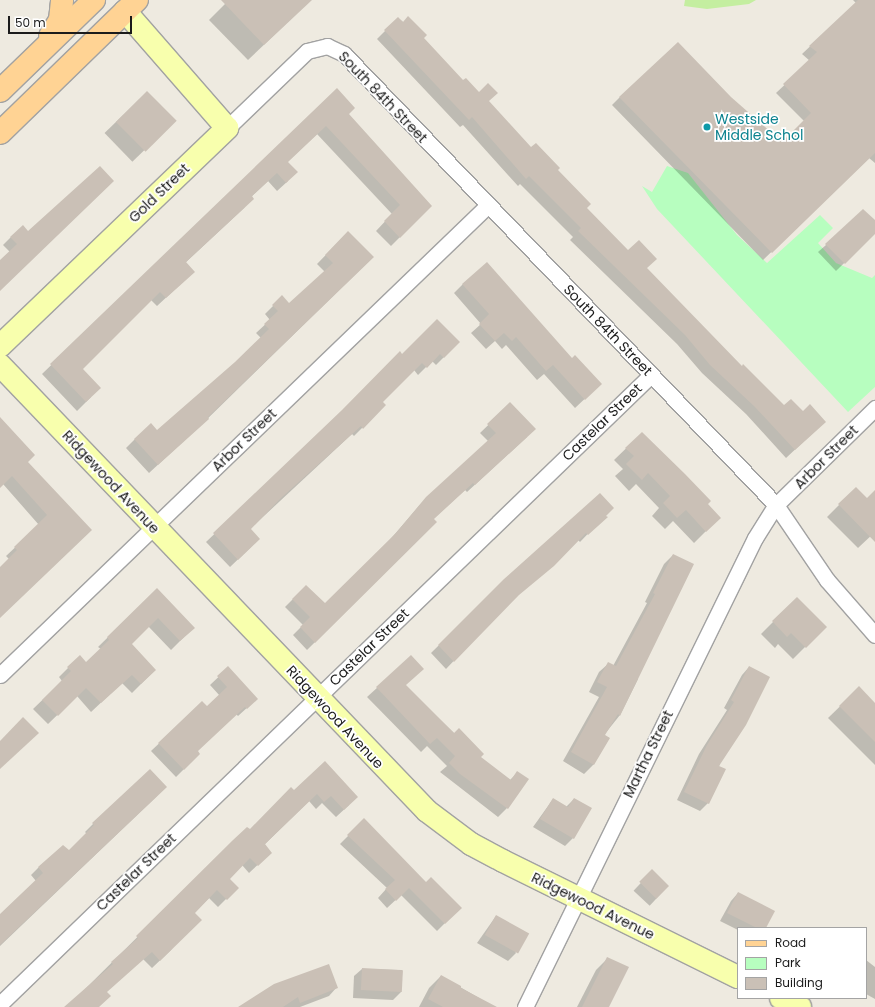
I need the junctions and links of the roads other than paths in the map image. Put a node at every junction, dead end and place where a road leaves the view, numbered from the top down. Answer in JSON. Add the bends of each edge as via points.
{"nodes":[{"id":1,"x":62,"y":0,"type":"edge"},
{"id":2,"x":94,"y":0,"type":"edge"},
{"id":3,"x":107,"y":0,"type":"edge"},
{"id":4,"x":128,"y":4,"type":"edge"},
{"id":5,"x":322,"y":46,"type":"joint"},
{"id":6,"x":39,"y":53,"type":"junction"},
{"id":7,"x":0,"y":91,"type":"edge"},
{"id":8,"x":227,"y":128,"type":"junction"},
{"id":9,"x":0,"y":133,"type":"edge"},
{"id":10,"x":488,"y":205,"type":"junction"},
{"id":11,"x":0,"y":346,"type":"edge"},
{"id":12,"x":0,"y":365,"type":"edge"},
{"id":13,"x":651,"y":375,"type":"junction"},
{"id":14,"x":875,"y":408,"type":"edge"},
{"id":15,"x":776,"y":505,"type":"junction"},
{"id":16,"x":153,"y":527,"type":"junction"},
{"id":17,"x":875,"y":636,"type":"edge"},
{"id":18,"x":0,"y":675,"type":"edge"},
{"id":19,"x":317,"y":698,"type":"junction"},
{"id":20,"x":578,"y":900,"type":"junction"},
{"id":21,"x":737,"y":977,"type":"edge"},
{"id":22,"x":783,"y":999,"type":"edge"},
{"id":23,"x":0,"y":1004,"type":"edge"},
{"id":24,"x":525,"y":1007,"type":"edge"},
{"id":25,"x":800,"y":1007,"type":"edge"}],
"edges":[{"from":1,"to":6,"type":"main road","via":[[60,20]]},
{"from":2,"to":6,"type":"main road"},
{"from":3,"to":4,"type":"main road"},
{"from":4,"to":8,"type":"main road"},
{"from":4,"to":9,"type":"main road"},
{"from":5,"to":8,"type":"street","name":"Gold Street","via":[[307,51]]},
{"from":5,"to":10,"type":"street","name":"South 84th Street","via":[[336,48],[344,54]]},
{"from":6,"to":7,"type":"main road"},
{"from":8,"to":11,"type":"main road","name":"Gold Street"},
{"from":10,"to":13,"type":"street","name":"South 84th Street"},
{"from":10,"to":16,"type":"street","name":"Arbor Street"},
{"from":12,"to":16,"type":"main road","name":"Ridgewood Avenue"},
{"from":13,"to":15,"type":"street","name":"South 84th Street"},
{"from":13,"to":19,"type":"street","name":"Castelar Street"},
{"from":14,"to":15,"type":"street","name":"Arbor Street"},
{"from":15,"to":17,"type":"street","name":"South 84th Street","via":[[827,580]]},
{"from":15,"to":20,"type":"street","name":"Martha Street","via":[[755,538]]},
{"from":16,"to":18,"type":"street","name":"Arbor Street"},
{"from":16,"to":19,"type":"main road","name":"Ridgewood Avenue"},
{"from":19,"to":20,"type":"main road","name":"Ridgewood Avenue","via":[[399,785],[448,828],[471,844]]},
{"from":19,"to":23,"type":"street","name":"Castelar Street"},
{"from":20,"to":21,"type":"main road","name":"Ridgewood Avenue"},
{"from":20,"to":24,"type":"street","name":"Martha Street"},
{"from":22,"to":25,"type":"main road"}]}
